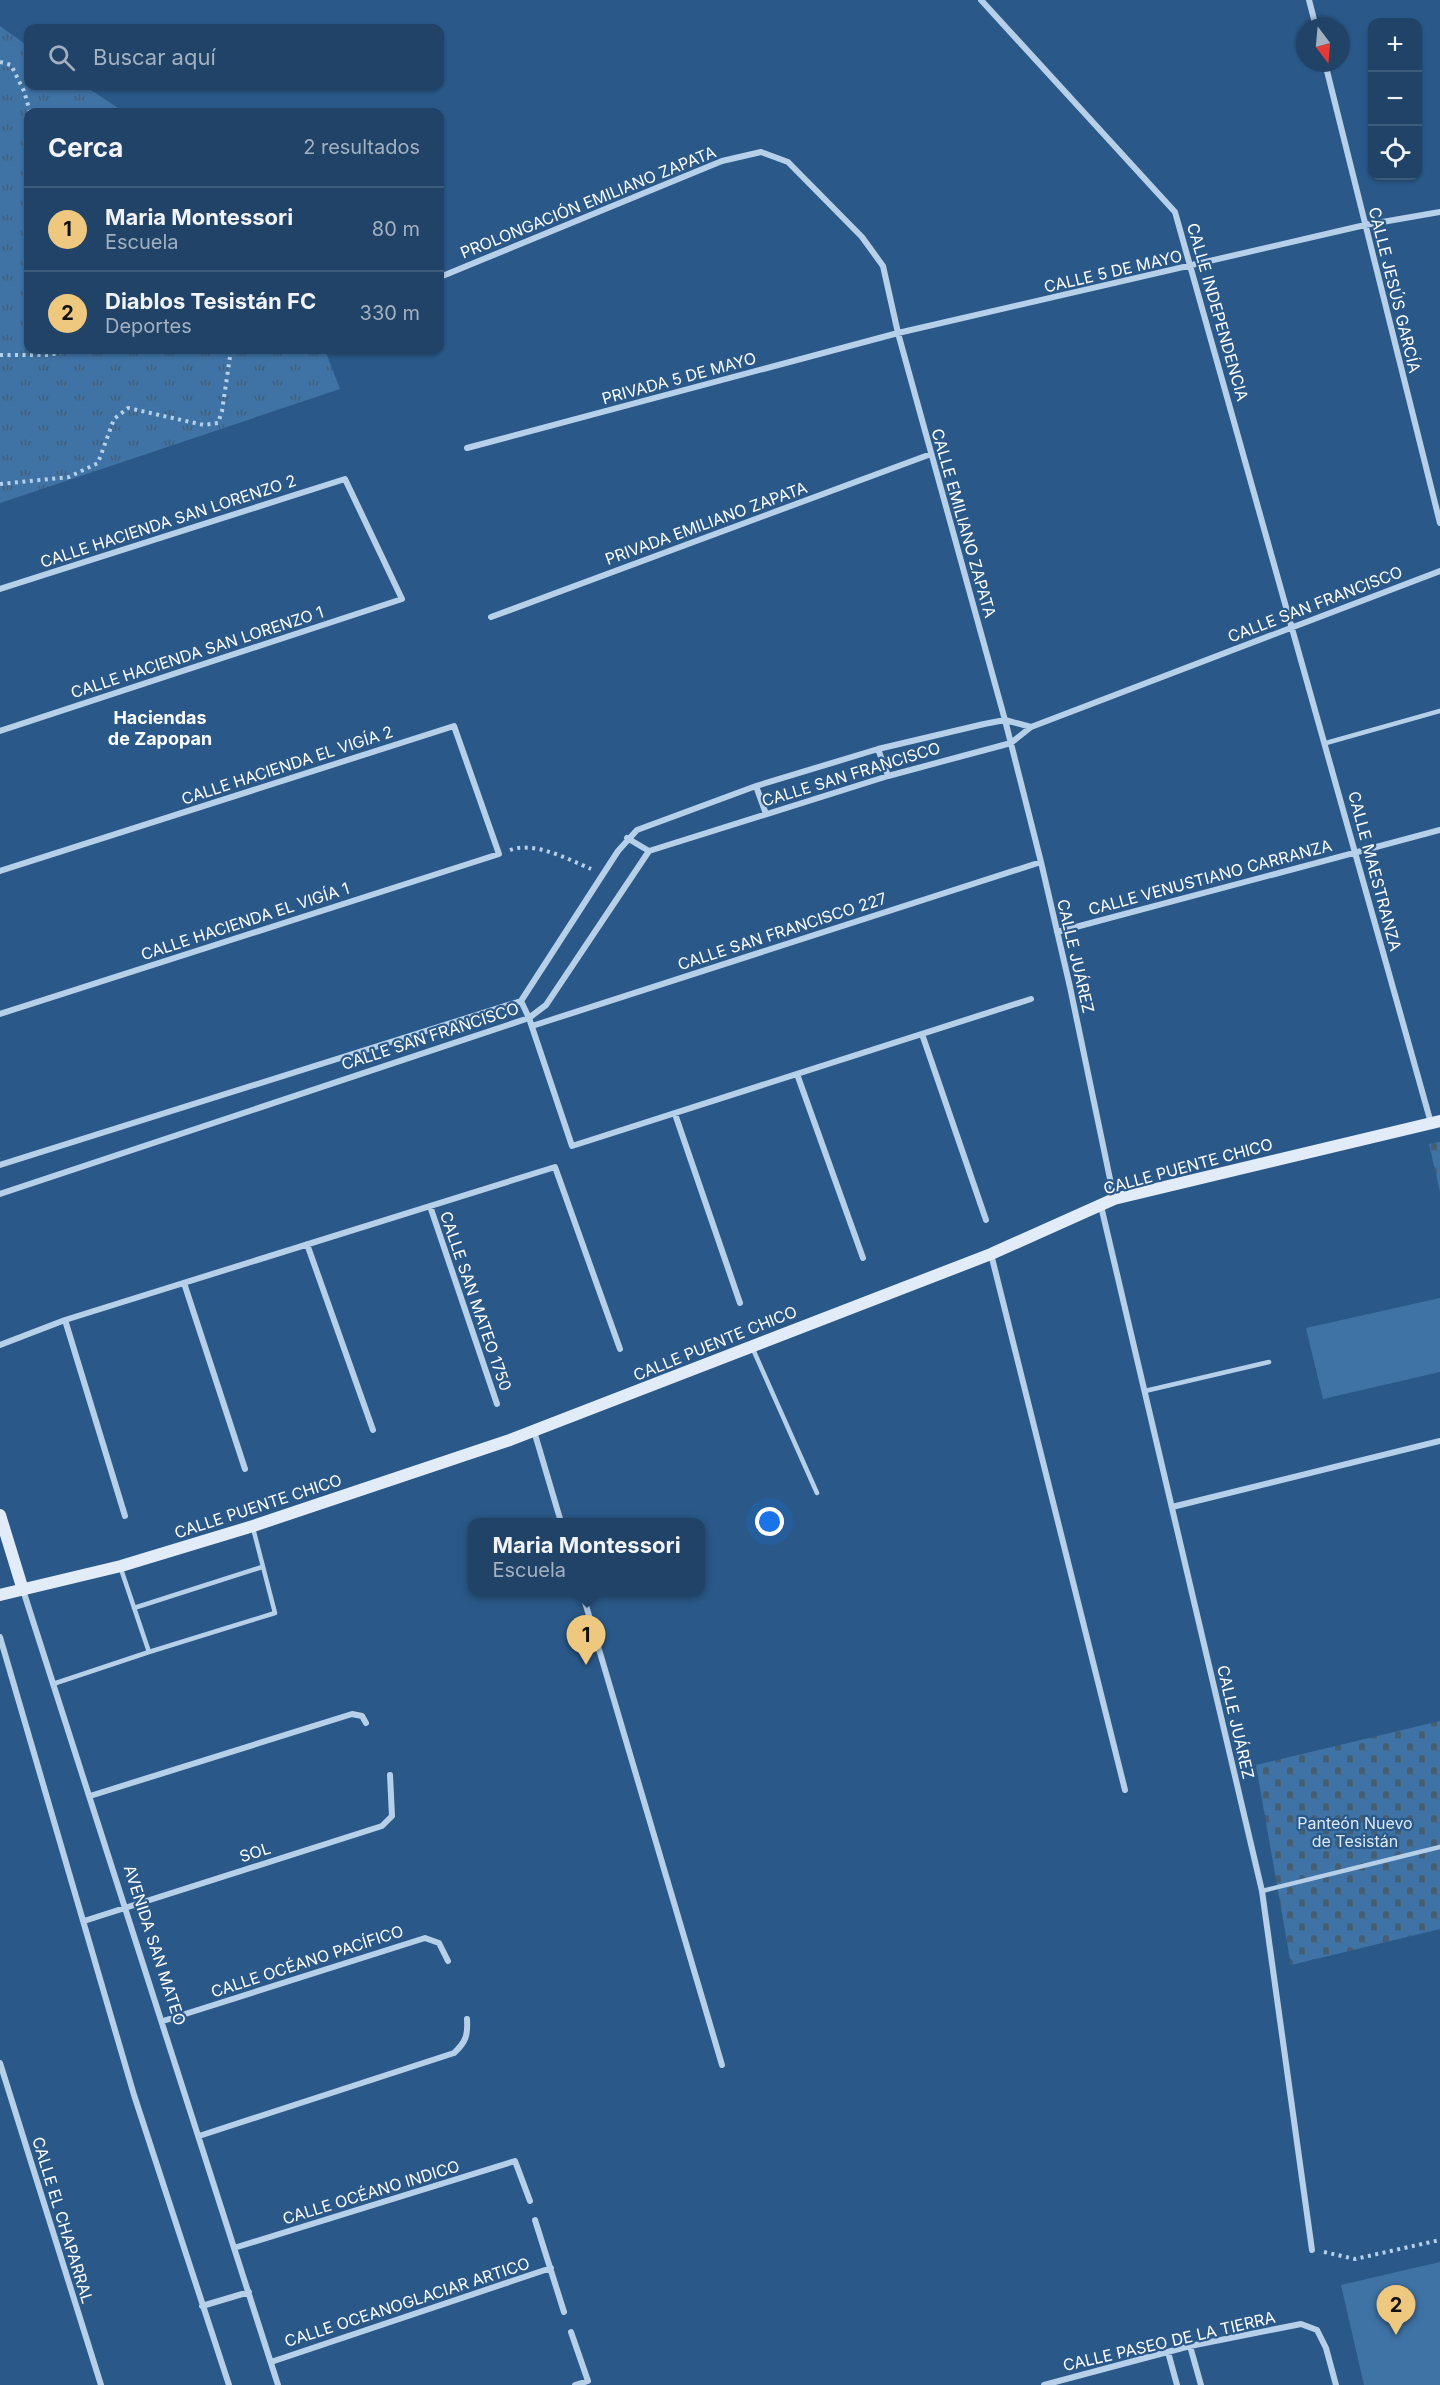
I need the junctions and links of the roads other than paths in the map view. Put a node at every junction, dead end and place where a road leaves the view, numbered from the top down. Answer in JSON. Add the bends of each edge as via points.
{"nodes":[{"id":1,"x":981,"y":0,"type":"edge"},
{"id":2,"x":1309,"y":0,"type":"edge"},
{"id":3,"x":1314,"y":18,"type":"edge"},
{"id":4,"x":1327,"y":72,"type":"edge"},
{"id":5,"x":1440,"y":212,"type":"edge"},
{"id":6,"x":1365,"y":225,"type":"junction"},
{"id":7,"x":1192,"y":267,"type":"junction"},
{"id":8,"x":444,"y":275,"type":"edge"},
{"id":9,"x":898,"y":333,"type":"junction"},
{"id":10,"x":468,"y":448,"type":"dead end"},
{"id":11,"x":931,"y":454,"type":"junction"},
{"id":12,"x":1440,"y":523,"type":"edge"},
{"id":13,"x":1440,"y":571,"type":"edge"},
{"id":14,"x":0,"y":589,"type":"edge"},
{"id":15,"x":402,"y":600,"type":"joint"},
{"id":16,"x":491,"y":617,"type":"dead end"},
{"id":17,"x":1292,"y":627,"type":"junction"},
{"id":18,"x":1440,"y":711,"type":"edge"},
{"id":19,"x":1005,"y":720,"type":"junction"},
{"id":20,"x":1031,"y":727,"type":"junction"},
{"id":21,"x":0,"y":731,"type":"edge"},
{"id":22,"x":1011,"y":743,"type":"junction"},
{"id":23,"x":1326,"y":743,"type":"junction"},
{"id":24,"x":878,"y":749,"type":"junction"},
{"id":25,"x":888,"y":776,"type":"junction"},
{"id":26,"x":756,"y":786,"type":"junction"},
{"id":27,"x":766,"y":814,"type":"junction"},
{"id":28,"x":1440,"y":830,"type":"edge"},
{"id":29,"x":627,"y":838,"type":"junction"},
{"id":30,"x":649,"y":850,"type":"junction"},
{"id":31,"x":1355,"y":852,"type":"junction"},
{"id":32,"x":499,"y":854,"type":"joint"},
{"id":33,"x":1041,"y":862,"type":"junction"},
{"id":34,"x":0,"y":871,"type":"edge"},
{"id":35,"x":1057,"y":932,"type":"junction"},
{"id":36,"x":1031,"y":999,"type":"dead end"},
{"id":37,"x":521,"y":1001,"type":"junction"},
{"id":38,"x":0,"y":1014,"type":"edge"},
{"id":39,"x":530,"y":1018,"type":"junction"},
{"id":40,"x":532,"y":1026,"type":"junction"},
{"id":41,"x":922,"y":1034,"type":"junction"},
{"id":42,"x":797,"y":1074,"type":"junction"},
{"id":43,"x":675,"y":1114,"type":"junction"},
{"id":44,"x":1436,"y":1122,"type":"edge"},
{"id":45,"x":0,"y":1165,"type":"edge"},
{"id":46,"x":0,"y":1194,"type":"edge"},
{"id":47,"x":1114,"y":1199,"type":"junction"},
{"id":48,"x":430,"y":1206,"type":"junction"},
{"id":49,"x":1101,"y":1206,"type":"junction"},
{"id":50,"x":986,"y":1220,"type":"dead end"},
{"id":51,"x":307,"y":1244,"type":"junction"},
{"id":52,"x":991,"y":1254,"type":"junction"},
{"id":53,"x":863,"y":1258,"type":"dead end"},
{"id":54,"x":184,"y":1282,"type":"junction"},
{"id":55,"x":740,"y":1303,"type":"dead end"},
{"id":56,"x":65,"y":1320,"type":"junction"},
{"id":57,"x":0,"y":1345,"type":"edge"},
{"id":58,"x":752,"y":1347,"type":"junction"},
{"id":59,"x":620,"y":1349,"type":"dead end"},
{"id":60,"x":1269,"y":1362,"type":"dead end"},
{"id":61,"x":1145,"y":1391,"type":"junction"},
{"id":62,"x":497,"y":1404,"type":"dead end"},
{"id":63,"x":373,"y":1430,"type":"dead end"},
{"id":64,"x":534,"y":1431,"type":"junction"},
{"id":65,"x":1440,"y":1441,"type":"edge"},
{"id":66,"x":245,"y":1469,"type":"dead end"},
{"id":67,"x":817,"y":1493,"type":"dead end"},
{"id":68,"x":1172,"y":1507,"type":"junction"},
{"id":69,"x":0,"y":1515,"type":"edge"},
{"id":70,"x":125,"y":1516,"type":"dead end"},
{"id":71,"x":560,"y":1518,"type":"edge"},
{"id":72,"x":252,"y":1526,"type":"junction"},
{"id":73,"x":121,"y":1566,"type":"junction"},
{"id":74,"x":262,"y":1567,"type":"junction"},
{"id":75,"x":23,"y":1590,"type":"junction"},
{"id":76,"x":0,"y":1595,"type":"edge"},
{"id":77,"x":583,"y":1596,"type":"edge"},
{"id":78,"x":134,"y":1608,"type":"junction"},
{"id":79,"x":0,"y":1637,"type":"edge"},
{"id":80,"x":149,"y":1652,"type":"junction"},
{"id":81,"x":53,"y":1683,"type":"junction"},
{"id":82,"x":366,"y":1723,"type":"dead end"},
{"id":83,"x":390,"y":1775,"type":"dead end"},
{"id":84,"x":1125,"y":1790,"type":"dead end"},
{"id":85,"x":90,"y":1796,"type":"junction"},
{"id":86,"x":1440,"y":1847,"type":"edge"},
{"id":87,"x":1262,"y":1891,"type":"junction"},
{"id":88,"x":125,"y":1909,"type":"junction"},
{"id":89,"x":84,"y":1921,"type":"junction"},
{"id":90,"x":448,"y":1961,"type":"dead end"},
{"id":91,"x":467,"y":2019,"type":"dead end"},
{"id":92,"x":163,"y":2021,"type":"junction"},
{"id":93,"x":0,"y":2063,"type":"edge"},
{"id":94,"x":722,"y":2065,"type":"dead end"},
{"id":95,"x":199,"y":2136,"type":"junction"},
{"id":96,"x":530,"y":2201,"type":"dead end"},
{"id":97,"x":535,"y":2220,"type":"dead end"},
{"id":98,"x":234,"y":2248,"type":"junction"},
{"id":99,"x":1312,"y":2250,"type":"road end"},
{"id":100,"x":551,"y":2268,"type":"junction"},
{"id":101,"x":249,"y":2292,"type":"junction"},
{"id":102,"x":202,"y":2306,"type":"junction"},
{"id":103,"x":564,"y":2313,"type":"dead end"},
{"id":104,"x":570,"y":2332,"type":"dead end"},
{"id":105,"x":1190,"y":2346,"type":"junction"},
{"id":106,"x":1168,"y":2352,"type":"junction"},
{"id":107,"x":271,"y":2362,"type":"junction"},
{"id":108,"x":101,"y":2385,"type":"edge"},
{"id":109,"x":229,"y":2385,"type":"edge"},
{"id":110,"x":278,"y":2385,"type":"edge"},
{"id":111,"x":575,"y":2385,"type":"edge"},
{"id":112,"x":1044,"y":2385,"type":"edge"},
{"id":113,"x":1177,"y":2385,"type":"edge"},
{"id":114,"x":1201,"y":2385,"type":"edge"},
{"id":115,"x":1336,"y":2385,"type":"edge"}],
"edges":[{"from":1,"to":7,"type":"street","name":"CALLE INDEPENDENCIA","via":[[1176,212]]},
{"from":2,"to":3,"type":"street"},
{"from":4,"to":6,"type":"street","name":"CALLE JESÚS GARCÍA"},
{"from":5,"to":6,"type":"street","name":"CALLE 5 DE MAYO"},
{"from":6,"to":7,"type":"street","name":"CALLE 5 DE MAYO"},
{"from":6,"to":12,"type":"street","name":"CALLE JESÚS GARCÍA"},
{"from":7,"to":9,"type":"street","name":"CALLE 5 DE MAYO"},
{"from":7,"to":17,"type":"street","name":"CALLE INDEPENDENCIA"},
{"from":8,"to":9,"type":"street","name":"PROLONGACIÓN EMILIANO ZAPATA","via":[[722,161],[761,152],[788,162],[862,237],[883,266]]},
{"from":9,"to":10,"type":"street","name":"PRIVADA 5 DE MAYO"},
{"from":9,"to":11,"type":"street","name":"CALLE EMILIANO ZAPATA"},
{"from":11,"to":16,"type":"street","name":"PRIVADA EMILIANO ZAPATA"},
{"from":11,"to":19,"type":"street","name":"CALLE EMILIANO ZAPATA"},
{"from":13,"to":17,"type":"street","name":"CALLE SAN FRANCISCO"},
{"from":14,"to":15,"type":"street","name":"CALLE HACIENDA SAN LORENZO 2","via":[[345,478]]},
{"from":15,"to":21,"type":"street","name":"CALLE HACIENDA SAN LORENZO 1"},
{"from":17,"to":20,"type":"street","name":"CALLE SAN FRANCISCO"},
{"from":17,"to":23,"type":"street","name":"CALLE MAESTRANZA"},
{"from":18,"to":23,"type":"lane"},
{"from":19,"to":20,"type":"street","name":"CALLE SAN FRANCISCO"},
{"from":19,"to":22,"type":"street","name":"CALLE JUÁREZ"},
{"from":19,"to":24,"type":"street","name":"CALLE SAN FRANCISCO"},
{"from":20,"to":22,"type":"street","name":"CALLE SAN FRANCISCO"},
{"from":22,"to":25,"type":"street","name":"CALLE SAN FRANCISCO"},
{"from":22,"to":33,"type":"street","name":"CALLE JUÁREZ"},
{"from":23,"to":31,"type":"street","name":"CALLE MAESTRANZA"},
{"from":24,"to":25,"type":"street"},
{"from":24,"to":26,"type":"street","name":"CALLE SAN FRANCISCO"},
{"from":25,"to":27,"type":"street","name":"CALLE SAN FRANCISCO"},
{"from":26,"to":27,"type":"street"},
{"from":26,"to":29,"type":"street","name":"CALLE SAN FRANCISCO","via":[[637,830]]},
{"from":27,"to":30,"type":"street","name":"CALLE SAN FRANCISCO"},
{"from":28,"to":31,"type":"street","name":"CALLE VENUSTIANO CARRANZA"},
{"from":29,"to":30,"type":"street"},
{"from":29,"to":37,"type":"street","name":"CALLE SAN FRANCISCO"},
{"from":30,"to":39,"type":"street","name":"CALLE SAN FRANCISCO","via":[[546,1005]]},
{"from":31,"to":35,"type":"street","name":"CALLE VENUSTIANO CARRANZA"},
{"from":31,"to":44,"type":"street","name":"CALLE MAESTRANZA"},
{"from":32,"to":34,"type":"street","name":"CALLE HACIENDA EL VIGÍA 2","via":[[454,726]]},
{"from":32,"to":38,"type":"street","name":"CALLE HACIENDA EL VIGÍA 1"},
{"from":33,"to":35,"type":"street","name":"CALLE JUÁREZ"},
{"from":33,"to":40,"type":"street","name":"CALLE SAN FRANCISCO 227"},
{"from":35,"to":47,"type":"street","name":"CALLE JUÁREZ"},
{"from":36,"to":41,"type":"street"},
{"from":37,"to":39,"type":"street"},
{"from":37,"to":45,"type":"street","name":"CALLE SAN FRANCISCO"},
{"from":39,"to":40,"type":"street"},
{"from":39,"to":46,"type":"street","name":"CALLE SAN FRANCISCO"},
{"from":40,"to":43,"type":"street","via":[[572,1146]]},
{"from":41,"to":42,"type":"street"},
{"from":41,"to":50,"type":"street"},
{"from":42,"to":43,"type":"street"},
{"from":42,"to":53,"type":"street"},
{"from":43,"to":55,"type":"street"},
{"from":44,"to":47,"type":"main road","name":"CALLE PUENTE CHICO"},
{"from":47,"to":49,"type":"main road","name":"CALLE PUENTE CHICO"},
{"from":48,"to":51,"type":"street","name":"CALLE SAN MATEO 1750"},
{"from":48,"to":59,"type":"street","name":"CALLE SAN MATEO 1750","via":[[555,1167]]},
{"from":48,"to":62,"type":"street","name":"CALLE SAN MATEO 1750"},
{"from":49,"to":52,"type":"main road","name":"CALLE PUENTE CHICO"},
{"from":49,"to":61,"type":"street","name":"CALLE JUÁREZ"},
{"from":51,"to":54,"type":"street","name":"CALLE SAN MATEO 1750"},
{"from":51,"to":63,"type":"street"},
{"from":52,"to":58,"type":"main road","name":"CALLE PUENTE CHICO"},
{"from":52,"to":84,"type":"street"},
{"from":54,"to":56,"type":"street","name":"CALLE SAN MATEO 1750"},
{"from":54,"to":66,"type":"street"},
{"from":56,"to":57,"type":"street","name":"CALLE SAN MATEO 1750"},
{"from":56,"to":70,"type":"street"},
{"from":58,"to":64,"type":"main road","name":"CALLE PUENTE CHICO"},
{"from":58,"to":67,"type":"lane"},
{"from":60,"to":61,"type":"lane"},
{"from":61,"to":68,"type":"street","name":"CALLE JUÁREZ"},
{"from":64,"to":71,"type":"street"},
{"from":64,"to":72,"type":"main road","name":"CALLE PUENTE CHICO"},
{"from":65,"to":68,"type":"street"},
{"from":68,"to":87,"type":"street","name":"CALLE JUÁREZ"},
{"from":69,"to":75,"type":"main road","name":"AVENIDA SAN MATEO"},
{"from":72,"to":73,"type":"main road","name":"CALLE PUENTE CHICO"},
{"from":72,"to":74,"type":"lane"},
{"from":73,"to":75,"type":"main road","name":"CALLE PUENTE CHICO"},
{"from":73,"to":78,"type":"lane"},
{"from":74,"to":78,"type":"lane"},
{"from":74,"to":80,"type":"lane","via":[[274,1613]]},
{"from":75,"to":76,"type":"main road","name":"CALLE PUENTE CHICO"},
{"from":75,"to":81,"type":"street","name":"AVENIDA SAN MATEO"},
{"from":77,"to":94,"type":"street"},
{"from":78,"to":80,"type":"lane"},
{"from":79,"to":89,"type":"street"},
{"from":80,"to":81,"type":"lane"},
{"from":81,"to":85,"type":"street","name":"AVENIDA SAN MATEO"},
{"from":82,"to":85,"type":"street","via":[[362,1716],[352,1714]]},
{"from":83,"to":88,"type":"street","name":"SOL","via":[[392,1816],[382,1826]]},
{"from":85,"to":88,"type":"street","name":"AVENIDA SAN MATEO"},
{"from":86,"to":87,"type":"lane"},
{"from":87,"to":99,"type":"street","name":"CALLE JUÁREZ"},
{"from":88,"to":89,"type":"street","name":"SOL"},
{"from":88,"to":92,"type":"street","name":"AVENIDA SAN MATEO"},
{"from":89,"to":102,"type":"street","via":[[134,2095]]},
{"from":90,"to":92,"type":"street","name":"CALLE OCÉANO PACÍFICO","via":[[439,1944],[425,1938]]},
{"from":91,"to":95,"type":"street","via":[[468,2034],[454,2053]]},
{"from":92,"to":95,"type":"street","name":"AVENIDA SAN MATEO"},
{"from":93,"to":108,"type":"street","name":"CALLE EL CHAPARRAL"},
{"from":95,"to":98,"type":"street","name":"AVENIDA SAN MATEO"},
{"from":96,"to":98,"type":"street","name":"CALLE OCÉANO INDICO","via":[[515,2161]]},
{"from":97,"to":100,"type":"street"},
{"from":98,"to":101,"type":"street","name":"AVENIDA SAN MATEO"},
{"from":100,"to":103,"type":"street"},
{"from":100,"to":107,"type":"street","name":"CALLE OCEANOGLACIAR ARTICO"},
{"from":101,"to":102,"type":"street"},
{"from":101,"to":107,"type":"street","name":"AVENIDA SAN MATEO"},
{"from":102,"to":109,"type":"street"},
{"from":104,"to":111,"type":"street","via":[[588,2381]]},
{"from":105,"to":106,"type":"street","name":"CALLE PASEO DE LA TIERRA"},
{"from":105,"to":114,"type":"street"},
{"from":105,"to":115,"type":"street","name":"CALLE PASEO DE LA TIERRA","via":[[1301,2324],[1317,2330]]},
{"from":106,"to":112,"type":"street","name":"CALLE PASEO DE LA TIERRA"},
{"from":106,"to":113,"type":"street"},
{"from":107,"to":110,"type":"street","name":"AVENIDA SAN MATEO"}]}
